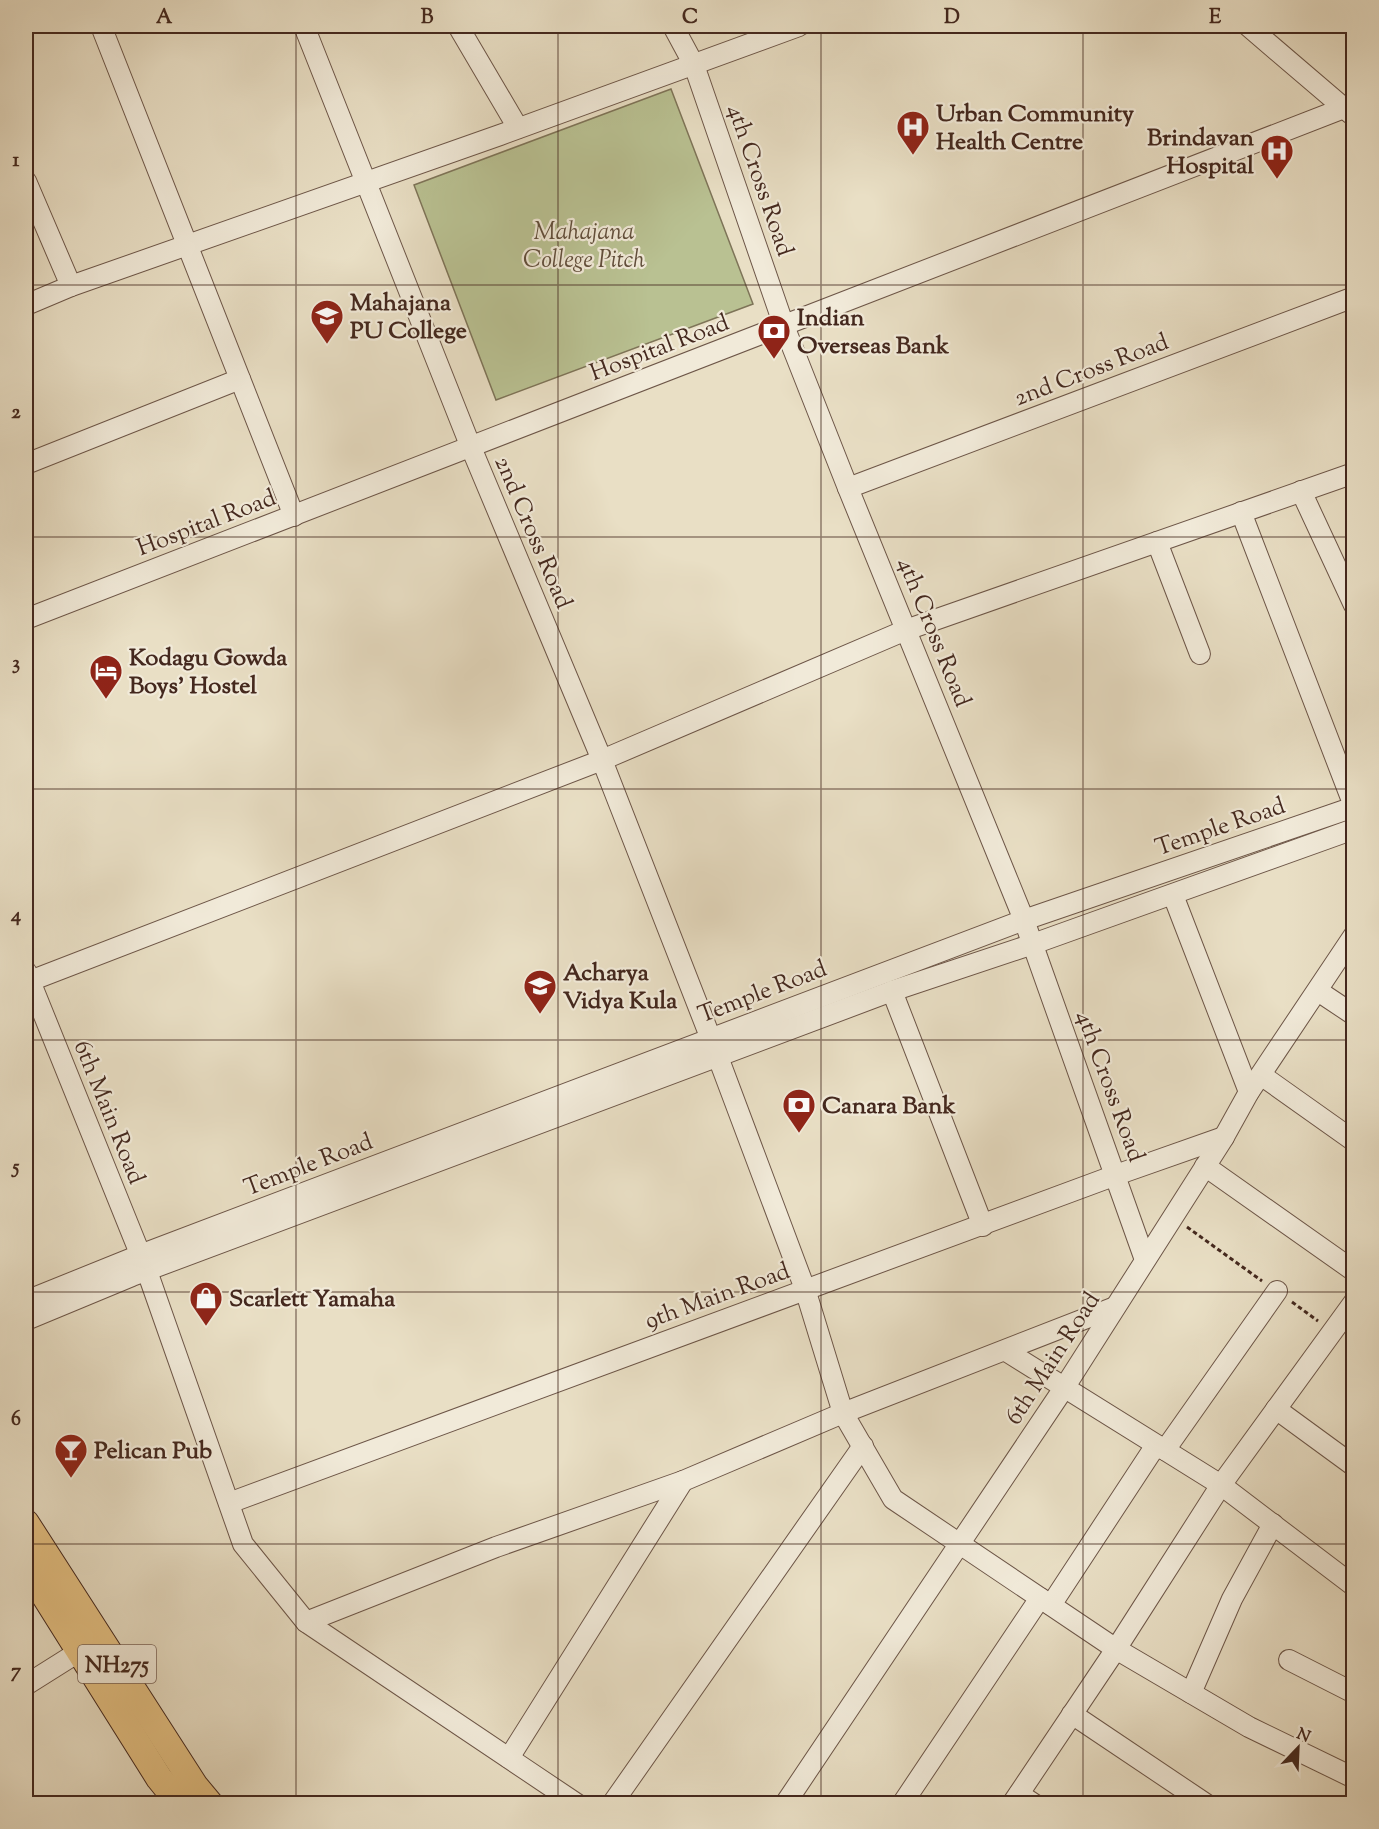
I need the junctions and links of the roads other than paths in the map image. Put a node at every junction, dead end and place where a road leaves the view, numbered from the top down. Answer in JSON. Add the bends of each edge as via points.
{"nodes":[{"id":1,"x":101,"y":26,"type":"edge"},
{"id":2,"x":304,"y":26,"type":"edge"},
{"id":3,"x":458,"y":26,"type":"edge"},
{"id":4,"x":673,"y":26,"type":"edge"},
{"id":5,"x":799,"y":26,"type":"edge"},
{"id":6,"x":1254,"y":27,"type":"edge"},
{"id":7,"x":693,"y":65,"type":"junction"},
{"id":8,"x":1348,"y":112,"type":"edge"},
{"id":9,"x":518,"y":128,"type":"junction"},
{"id":10,"x":26,"y":181,"type":"edge"},
{"id":11,"x":365,"y":182,"type":"junction"},
{"id":12,"x":187,"y":245,"type":"junction"},
{"id":13,"x":71,"y":286,"type":"junction"},
{"id":14,"x":1353,"y":297,"type":"edge"},
{"id":15,"x":26,"y":305,"type":"edge"},
{"id":16,"x":784,"y":326,"type":"junction"},
{"id":17,"x":240,"y":379,"type":"junction"},
{"id":18,"x":470,"y":445,"type":"junction"},
{"id":19,"x":26,"y":464,"type":"edge"},
{"id":20,"x":1353,"y":473,"type":"edge"},
{"id":21,"x":848,"y":488,"type":"junction"},
{"id":22,"x":1301,"y":491,"type":"junction"},
{"id":23,"x":1241,"y":512,"type":"junction"},
{"id":24,"x":294,"y":516,"type":"junction"},
{"id":25,"x":1157,"y":542,"type":"junction"},
{"id":26,"x":1353,"y":605,"type":"edge"},
{"id":27,"x":26,"y":619,"type":"edge"},
{"id":28,"x":906,"y":630,"type":"junction"},
{"id":29,"x":1200,"y":654,"type":"dead end"},
{"id":30,"x":602,"y":760,"type":"junction"},
{"id":31,"x":1353,"y":806,"type":"edge"},
{"id":32,"x":1353,"y":829,"type":"edge"},
{"id":33,"x":1173,"y":894,"type":"junction"},
{"id":34,"x":1024,"y":920,"type":"junction"},
{"id":35,"x":1353,"y":936,"type":"edge"},
{"id":36,"x":1033,"y":944,"type":"junction"},
{"id":37,"x":28,"y":976,"type":"edge"},
{"id":38,"x":892,"y":991,"type":"junction"},
{"id":39,"x":1318,"y":991,"type":"junction"},
{"id":40,"x":1353,"y":1015,"type":"edge"},
{"id":41,"x":710,"y":1038,"type":"junction"},
{"id":42,"x":718,"y":1057,"type":"junction"},
{"id":43,"x":1261,"y":1075,"type":"junction"},
{"id":44,"x":1248,"y":1092,"type":"junction"},
{"id":45,"x":1224,"y":1137,"type":"junction"},
{"id":46,"x":1353,"y":1142,"type":"edge"},
{"id":47,"x":1205,"y":1166,"type":"junction"},
{"id":48,"x":1116,"y":1174,"type":"junction"},
{"id":49,"x":983,"y":1226,"type":"junction"},
{"id":50,"x":1145,"y":1260,"type":"junction"},
{"id":51,"x":143,"y":1263,"type":"junction"},
{"id":52,"x":1353,"y":1271,"type":"edge"},
{"id":53,"x":805,"y":1289,"type":"junction"},
{"id":54,"x":1276,"y":1291,"type":"dead end"},
{"id":55,"x":26,"y":1301,"type":"edge"},
{"id":56,"x":1353,"y":1302,"type":"edge"},
{"id":57,"x":1115,"y":1307,"type":"junction"},
{"id":58,"x":26,"y":1320,"type":"edge"},
{"id":59,"x":1006,"y":1351,"type":"junction"},
{"id":60,"x":1064,"y":1388,"type":"junction"},
{"id":61,"x":1276,"y":1409,"type":"junction"},
{"id":62,"x":843,"y":1413,"type":"junction"},
{"id":63,"x":863,"y":1446,"type":"junction"},
{"id":64,"x":1161,"y":1448,"type":"junction"},
{"id":65,"x":1353,"y":1466,"type":"edge"},
{"id":66,"x":683,"y":1481,"type":"junction"},
{"id":67,"x":1221,"y":1485,"type":"junction"},
{"id":68,"x":229,"y":1503,"type":"junction"},
{"id":69,"x":26,"y":1523,"type":"edge"},
{"id":70,"x":1273,"y":1524,"type":"junction"},
{"id":71,"x":960,"y":1544,"type":"junction"},
{"id":72,"x":26,"y":1566,"type":"edge"},
{"id":73,"x":1353,"y":1586,"type":"edge"},
{"id":74,"x":1045,"y":1601,"type":"junction"},
{"id":75,"x":306,"y":1622,"type":"junction"},
{"id":76,"x":1116,"y":1649,"type":"junction"},
{"id":77,"x":80,"y":1651,"type":"junction"},
{"id":78,"x":1289,"y":1660,"type":"dead end"},
{"id":79,"x":26,"y":1685,"type":"edge"},
{"id":80,"x":1191,"y":1693,"type":"junction"},
{"id":81,"x":1353,"y":1693,"type":"edge"},
{"id":82,"x":1072,"y":1714,"type":"junction"},
{"id":83,"x":509,"y":1758,"type":"junction"},
{"id":84,"x":1353,"y":1778,"type":"edge"},
{"id":85,"x":1022,"y":1800,"type":"edge"},
{"id":86,"x":180,"y":1803,"type":"edge"},
{"id":87,"x":210,"y":1803,"type":"edge"},
{"id":88,"x":577,"y":1803,"type":"edge"},
{"id":89,"x":612,"y":1803,"type":"edge"},
{"id":90,"x":785,"y":1803,"type":"edge"},
{"id":91,"x":902,"y":1803,"type":"edge"},
{"id":92,"x":1206,"y":1803,"type":"edge"}],
"edges":[{"from":1,"to":12,"type":"street"},
{"from":2,"to":11,"type":"street","name":"2nd Cross Road"},
{"from":3,"to":9,"type":"street"},
{"from":4,"to":7,"type":"street","name":"4th Cross Road"},
{"from":5,"to":7,"type":"street"},
{"from":6,"to":8,"type":"street"},
{"from":7,"to":9,"type":"street"},
{"from":7,"to":16,"type":"street","name":"4th Cross Road"},
{"from":8,"to":16,"type":"street","name":"Hospital Road"},
{"from":9,"to":11,"type":"street"},
{"from":10,"to":13,"type":"street"},
{"from":11,"to":12,"type":"street"},
{"from":11,"to":18,"type":"street","name":"2nd Cross Road"},
{"from":12,"to":13,"type":"street"},
{"from":12,"to":17,"type":"street"},
{"from":13,"to":15,"type":"street"},
{"from":14,"to":21,"type":"street","name":"2nd Cross Road"},
{"from":16,"to":18,"type":"street","name":"Hospital Road"},
{"from":16,"to":21,"type":"street","name":"4th Cross Road"},
{"from":17,"to":19,"type":"street"},
{"from":17,"to":24,"type":"street"},
{"from":18,"to":24,"type":"street","name":"Hospital Road"},
{"from":18,"to":30,"type":"street","name":"2nd Cross Road"},
{"from":20,"to":22,"type":"street"},
{"from":21,"to":28,"type":"street","name":"4th Cross Road"},
{"from":22,"to":23,"type":"street"},
{"from":22,"to":26,"type":"street"},
{"from":23,"to":25,"type":"street"},
{"from":23,"to":31,"type":"street"},
{"from":24,"to":27,"type":"street","name":"Hospital Road"},
{"from":25,"to":28,"type":"street"},
{"from":25,"to":29,"type":"street"},
{"from":28,"to":30,"type":"street"},
{"from":28,"to":34,"type":"street","name":"4th Cross Road"},
{"from":30,"to":37,"type":"street"},
{"from":30,"to":41,"type":"street","name":"2nd Cross Road"},
{"from":31,"to":34,"type":"street","name":"Temple Road"},
{"from":32,"to":33,"type":"street","name":"Temple Road"},
{"from":33,"to":36,"type":"street","name":"Temple Road"},
{"from":33,"to":44,"type":"street"},
{"from":34,"to":36,"type":"street","name":"4th Cross Road"},
{"from":34,"to":41,"type":"street","name":"Temple Road"},
{"from":35,"to":39,"type":"street","name":"6th Main Road"},
{"from":36,"to":38,"type":"street","name":"Temple Road"},
{"from":36,"to":48,"type":"street","name":"4th Cross Road"},
{"from":37,"to":51,"type":"street","name":"6th Main Road"},
{"from":38,"to":42,"type":"street","name":"Temple Road"},
{"from":38,"to":49,"type":"street"},
{"from":39,"to":40,"type":"street"},
{"from":39,"to":43,"type":"street","name":"6th Main Road"},
{"from":41,"to":42,"type":"street","name":"2nd Cross Road"},
{"from":41,"to":51,"type":"street","name":"Temple Road"},
{"from":42,"to":51,"type":"street","name":"Temple Road"},
{"from":42,"to":53,"type":"street","name":"2nd Cross Road"},
{"from":43,"to":44,"type":"street","name":"6th Main Road"},
{"from":43,"to":46,"type":"street"},
{"from":44,"to":45,"type":"street","name":"6th Main Road"},
{"from":45,"to":47,"type":"street","name":"6th Main Road"},
{"from":45,"to":48,"type":"street","name":"9th Main Road"},
{"from":47,"to":50,"type":"street","name":"6th Main Road"},
{"from":47,"to":52,"type":"street"},
{"from":48,"to":49,"type":"street","name":"9th Main Road"},
{"from":48,"to":50,"type":"street","name":"4th Cross Road"},
{"from":49,"to":53,"type":"street","name":"9th Main Road"},
{"from":50,"to":57,"type":"street","name":"6th Main Road"},
{"from":51,"to":55,"type":"street","name":"Temple Road"},
{"from":51,"to":58,"type":"street","name":"Temple Road"},
{"from":51,"to":68,"type":"street","name":"6th Main Road"},
{"from":53,"to":62,"type":"street","name":"2nd Cross Road"},
{"from":53,"to":68,"type":"street","name":"9th Main Road"},
{"from":54,"to":64,"type":"street"},
{"from":56,"to":61,"type":"street"},
{"from":57,"to":59,"type":"street"},
{"from":57,"to":60,"type":"street","name":"6th Main Road"},
{"from":59,"to":60,"type":"street"},
{"from":59,"to":62,"type":"street"},
{"from":60,"to":64,"type":"street"},
{"from":60,"to":71,"type":"street","name":"6th Main Road"},
{"from":61,"to":65,"type":"street"},
{"from":61,"to":67,"type":"street"},
{"from":62,"to":63,"type":"street","name":"2nd Cross Road"},
{"from":62,"to":66,"type":"street"},
{"from":63,"to":71,"type":"street","name":"2nd Cross Road","via":[[893,1499]]},
{"from":63,"to":89,"type":"street"},
{"from":64,"to":67,"type":"street"},
{"from":64,"to":74,"type":"street"},
{"from":66,"to":75,"type":"street","via":[[496,1547]]},
{"from":66,"to":83,"type":"street"},
{"from":67,"to":70,"type":"street"},
{"from":67,"to":76,"type":"street"},
{"from":68,"to":75,"type":"street","name":"6th Main Road","via":[[243,1544]]},
{"from":69,"to":87,"type":"main road","number":"NH275","via":[[195,1786]]},
{"from":70,"to":73,"type":"street"},
{"from":70,"to":80,"type":"street","via":[[1232,1599]]},
{"from":71,"to":74,"type":"street","name":"2nd Cross Road"},
{"from":71,"to":90,"type":"street","name":"6th Main Road"},
{"from":72,"to":77,"type":"main road"},
{"from":74,"to":76,"type":"street","name":"2nd Cross Road"},
{"from":74,"to":91,"type":"street"},
{"from":75,"to":83,"type":"street","name":"6th Main Road"},
{"from":76,"to":80,"type":"street","name":"2nd Cross Road"},
{"from":76,"to":82,"type":"street"},
{"from":77,"to":79,"type":"street"},
{"from":77,"to":86,"type":"main road","via":[[159,1778]]},
{"from":78,"to":81,"type":"street"},
{"from":80,"to":84,"type":"street","name":"2nd Cross Road"},
{"from":82,"to":85,"type":"street"},
{"from":82,"to":92,"type":"street"},
{"from":83,"to":88,"type":"street","name":"6th Main Road"}]}
